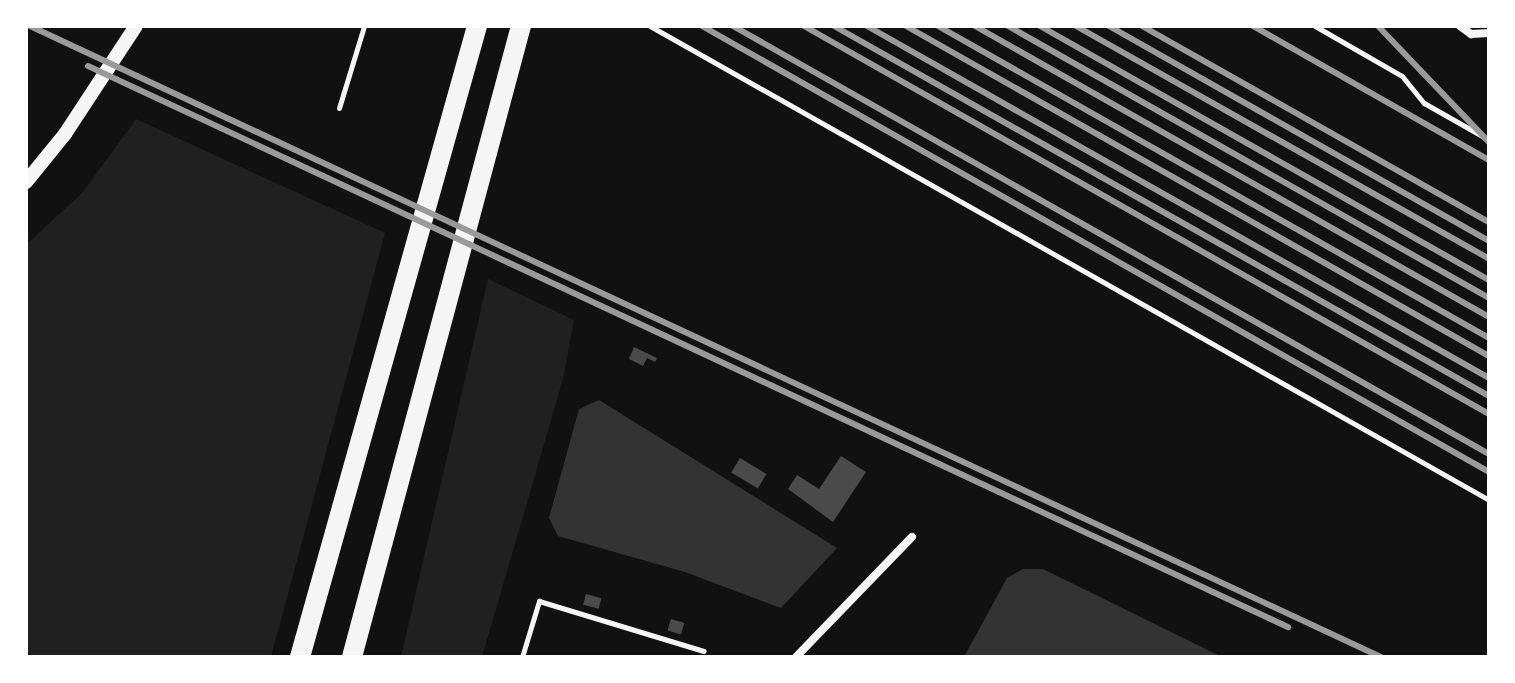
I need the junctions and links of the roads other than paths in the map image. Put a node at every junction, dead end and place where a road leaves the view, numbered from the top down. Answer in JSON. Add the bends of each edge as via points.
{"nodes":[{"id":1,"x":364,"y":26,"type":"edge"},
{"id":2,"x":477,"y":26,"type":"edge"},
{"id":3,"x":521,"y":26,"type":"edge"},
{"id":4,"x":650,"y":26,"type":"edge"},
{"id":5,"x":1315,"y":26,"type":"edge"},
{"id":6,"x":1460,"y":26,"type":"edge"},
{"id":7,"x":134,"y":28,"type":"edge"},
{"id":8,"x":1489,"y":33,"type":"edge"},
{"id":9,"x":339,"y":108,"type":"dead end"},
{"id":10,"x":1489,"y":140,"type":"edge"},
{"id":11,"x":26,"y":182,"type":"edge"},
{"id":12,"x":1489,"y":500,"type":"edge"},
{"id":13,"x":912,"y":537,"type":"dead end"},
{"id":14,"x":704,"y":651,"type":"dead end"},
{"id":15,"x":300,"y":657,"type":"edge"},
{"id":16,"x":352,"y":657,"type":"edge"},
{"id":17,"x":522,"y":657,"type":"edge"},
{"id":18,"x":796,"y":657,"type":"edge"}],
"edges":[{"from":1,"to":9,"type":"lane"},
{"from":2,"to":15,"type":"highway"},
{"from":3,"to":16,"type":"highway"},
{"from":4,"to":12,"type":"lane"},
{"from":5,"to":10,"type":"lane","via":[[1402,76],[1424,103]]},
{"from":6,"to":8,"type":"street","via":[[1471,34]]},
{"from":7,"to":11,"type":"street"},
{"from":13,"to":18,"type":"street"},
{"from":14,"to":17,"type":"lane","via":[[539,601]]}]}
